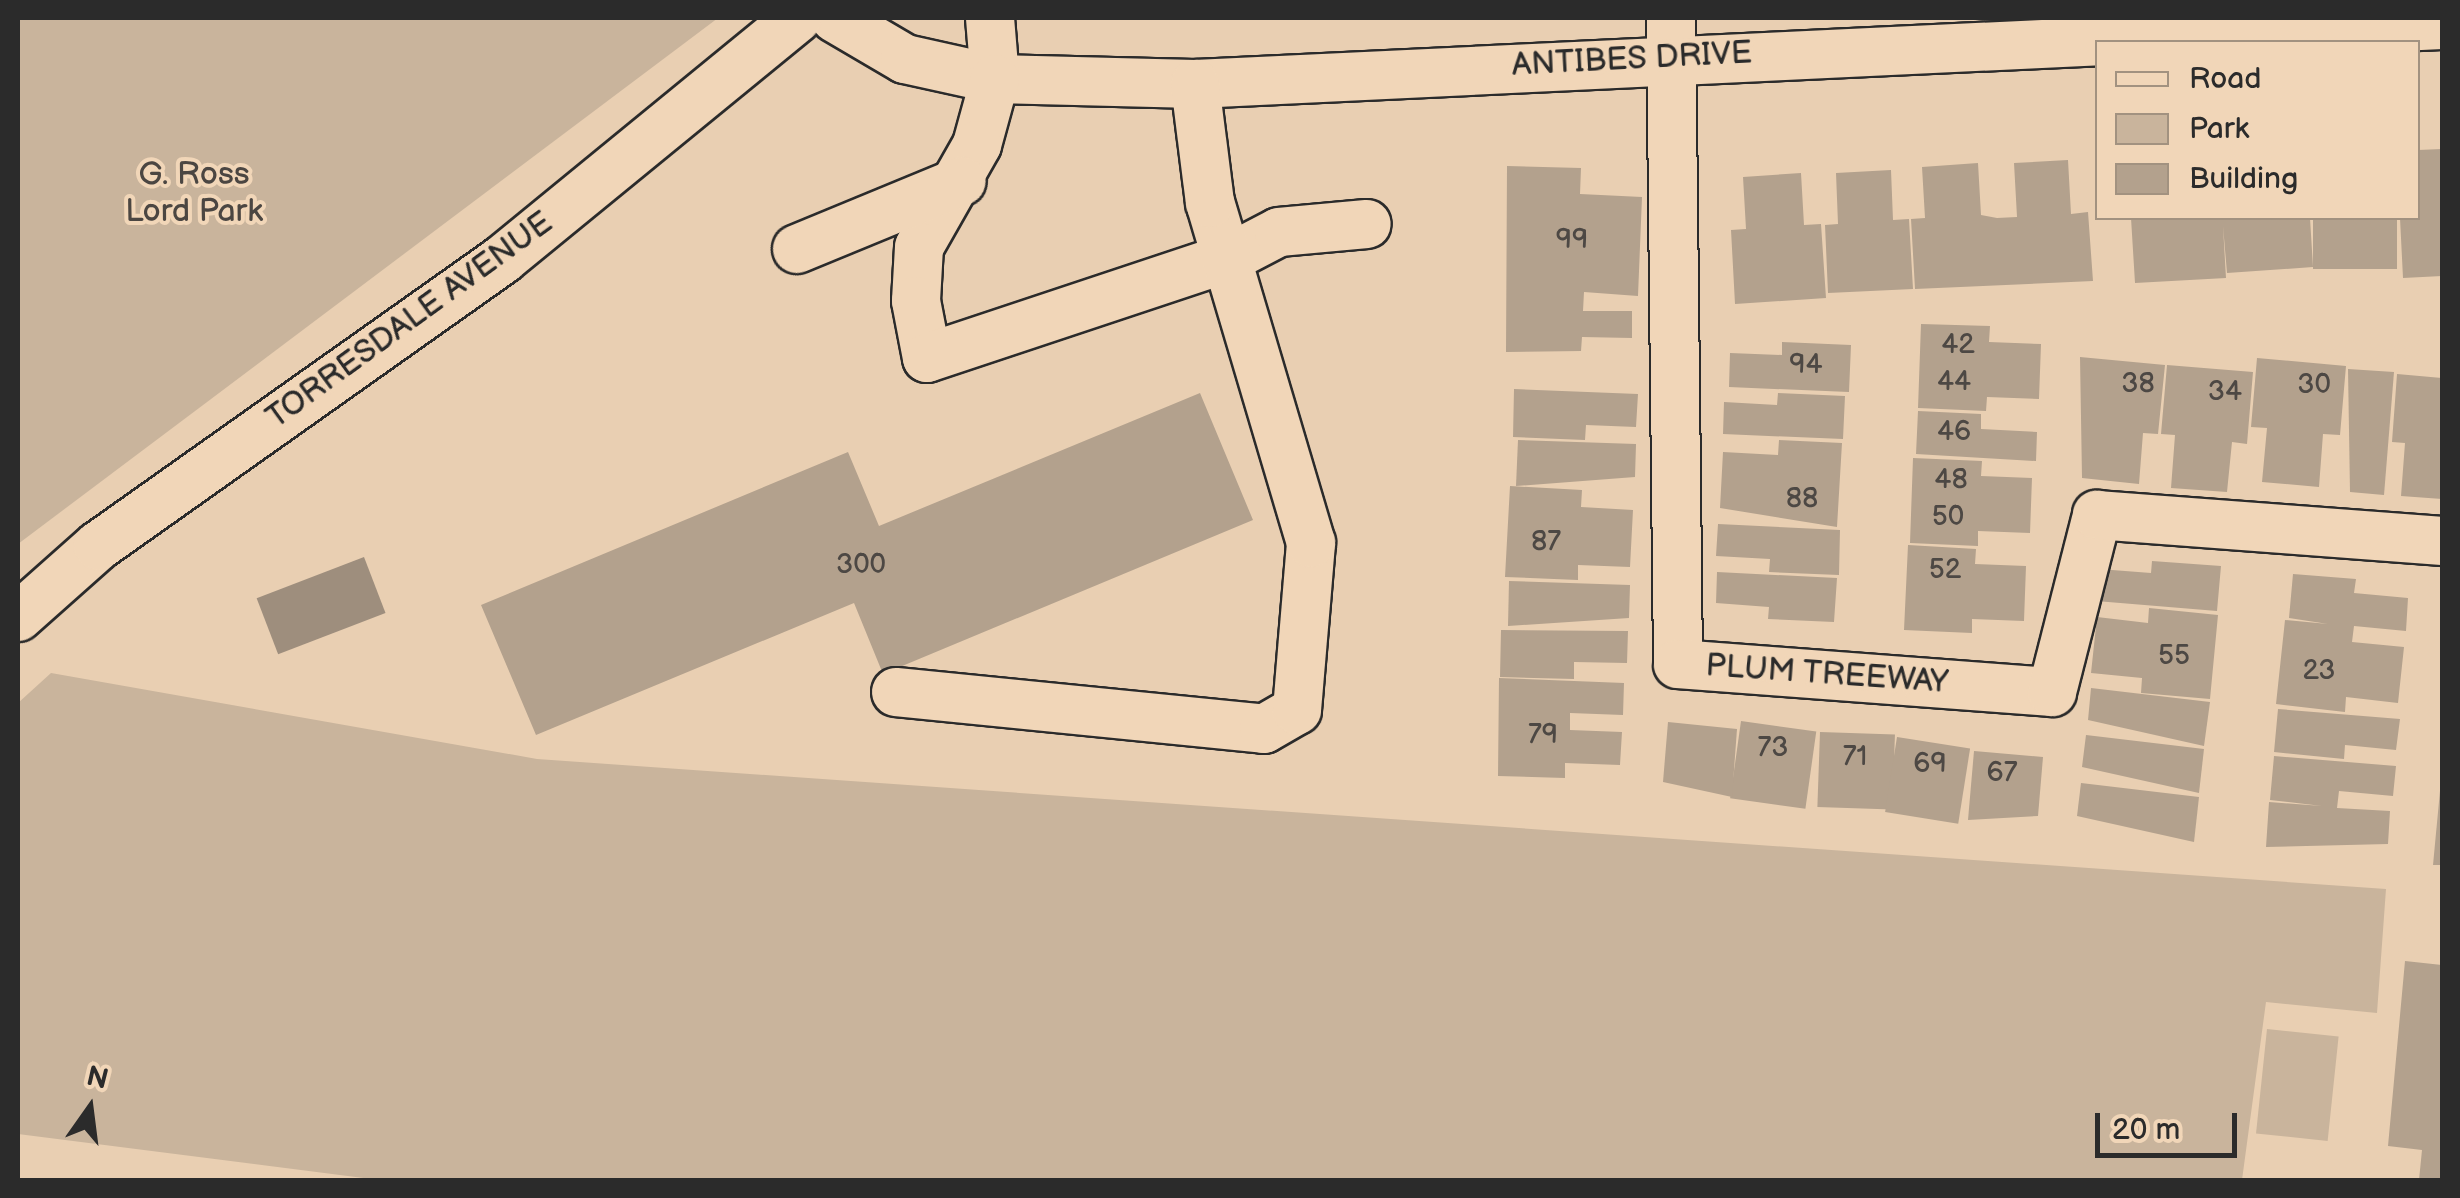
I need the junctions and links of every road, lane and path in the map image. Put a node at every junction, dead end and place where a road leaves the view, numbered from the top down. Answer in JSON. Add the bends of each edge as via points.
{"nodes":[{"id":1,"x":797,"y":18,"type":"edge"},
{"id":2,"x":835,"y":18,"type":"edge"},
{"id":3,"x":990,"y":18,"type":"edge"},
{"id":4,"x":2442,"y":25,"type":"edge"},
{"id":5,"x":1671,"y":37,"type":"edge"},
{"id":6,"x":994,"y":79,"type":"junction"},
{"id":7,"x":1195,"y":84,"type":"junction"},
{"id":8,"x":962,"y":181,"type":"junction"},
{"id":9,"x":1368,"y":224,"type":"dead end"},
{"id":10,"x":797,"y":249,"type":"dead end"},
{"id":11,"x":1230,"y":257,"type":"junction"},
{"id":12,"x":2442,"y":541,"type":"edge"},
{"id":13,"x":18,"y":616,"type":"edge"},
{"id":14,"x":896,"y":692,"type":"dead end"}],
"edges":[{"from":1,"to":13,"type":"street","name":"TORRESDALE AVENUE","via":[[503,259],[98,546]]},
{"from":2,"to":6,"type":"street","name":"ANTIBES DRIVE","via":[[905,59]]},
{"from":3,"to":6,"type":"street"},
{"from":4,"to":5,"type":"street","name":"ANTIBES DRIVE"},
{"from":5,"to":7,"type":"street","name":"ANTIBES DRIVE"},
{"from":5,"to":12,"type":"street","name":"PLUM TREEWAY","via":[[1678,664],[2052,692],[2097,515]]},
{"from":6,"to":7,"type":"street","name":"ANTIBES DRIVE"},
{"from":6,"to":8,"type":"street"},
{"from":7,"to":11,"type":"street","via":[[1210,203]]},
{"from":8,"to":10,"type":"street"},
{"from":8,"to":11,"type":"street","via":[[919,247],[916,302],[928,358]]},
{"from":9,"to":11,"type":"street","via":[[1279,232]]},
{"from":11,"to":14,"type":"street","via":[[1310,543],[1297,710],[1264,730]]}]}
